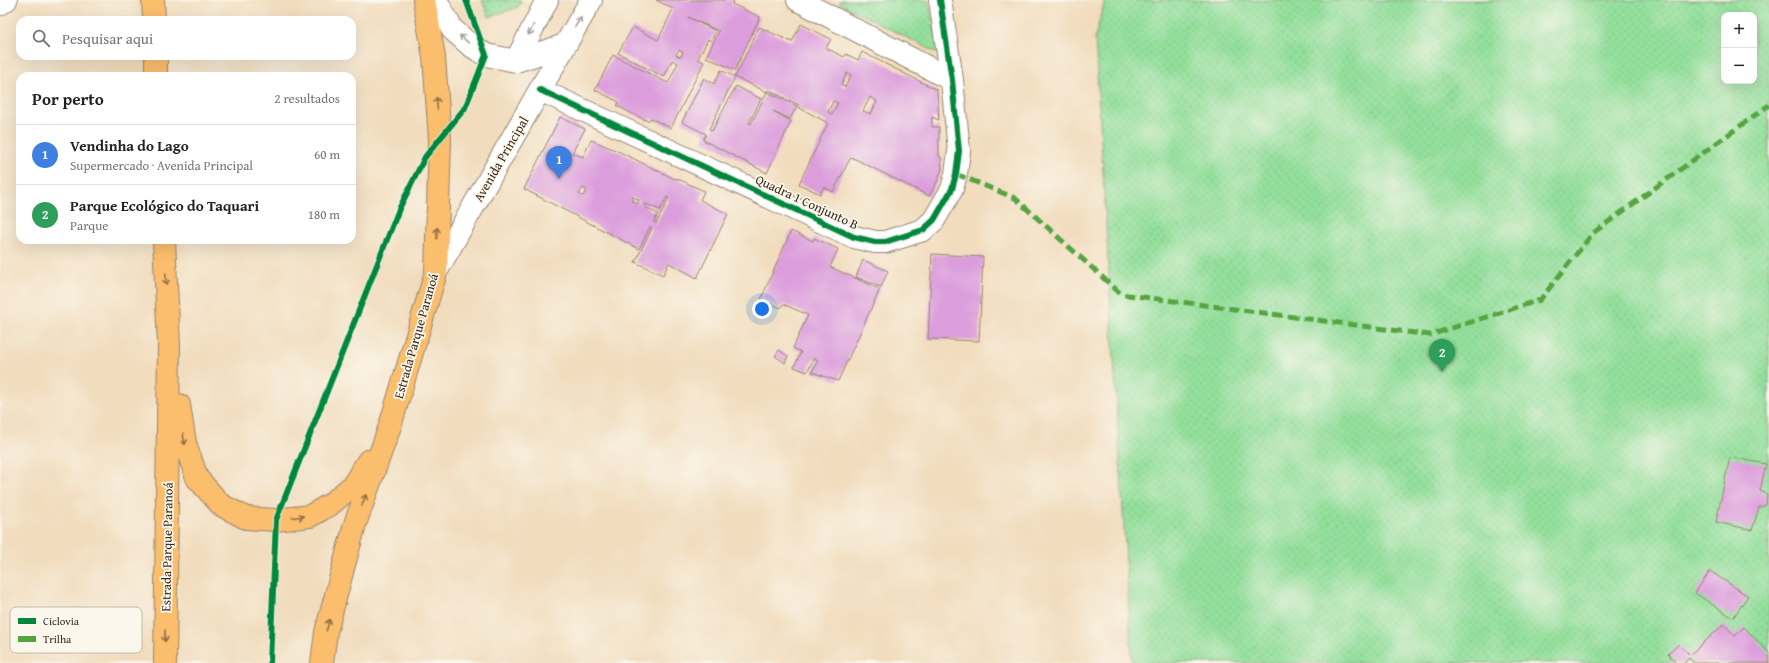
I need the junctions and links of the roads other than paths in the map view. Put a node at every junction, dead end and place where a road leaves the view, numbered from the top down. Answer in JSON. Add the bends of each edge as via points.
{"nodes":[{"id":1,"x":6,"y":0,"type":"edge"},
{"id":2,"x":153,"y":0,"type":"edge"},
{"id":3,"x":424,"y":0,"type":"edge"},
{"id":4,"x":436,"y":0,"type":"edge"},
{"id":5,"x":547,"y":0,"type":"edge"},
{"id":6,"x":591,"y":0,"type":"edge"},
{"id":7,"x":798,"y":0,"type":"edge"},
{"id":8,"x":940,"y":0,"type":"edge"},
{"id":9,"x":0,"y":4,"type":"edge"},
{"id":10,"x":828,"y":6,"type":"edge"},
{"id":11,"x":154,"y":16,"type":"edge"},
{"id":12,"x":564,"y":45,"type":"junction"},
{"id":13,"x":156,"y":60,"type":"edge"},
{"id":14,"x":516,"y":61,"type":"junction"},
{"id":15,"x":156,"y":72,"type":"edge"},
{"id":16,"x":952,"y":80,"type":"junction"},
{"id":17,"x":540,"y":90,"type":"junction"},
{"id":18,"x":164,"y":244,"type":"edge"},
{"id":19,"x":436,"y":272,"type":"junction"},
{"id":20,"x":169,"y":345,"type":"junction"},
{"id":21,"x":390,"y":426,"type":"junction"},
{"id":22,"x":165,"y":663,"type":"edge"},
{"id":23,"x":322,"y":663,"type":"edge"}],
"edges":[{"from":1,"to":9,"type":"street"},
{"from":2,"to":11,"type":"main road"},
{"from":19,"to":3,"type":"main road","name":"Estrada Parque Paranoá","one_way":true,"via":[[440,139],[434,56]]},
{"from":14,"to":4,"type":"street","one_way":true,"via":[[486,55],[470,45],[452,29]]},
{"from":5,"to":14,"type":"street","one_way":true},
{"from":12,"to":6,"type":"street","name":"Avenida Principal","one_way":true},
{"from":7,"to":10,"type":"street"},
{"from":8,"to":16,"type":"street","name":"Quadra 1 Conjunto B"},
{"from":10,"to":16,"type":"street"},
{"from":12,"to":14,"type":"street"},
{"from":12,"to":17,"type":"street","name":"Avenida Principal"},
{"from":13,"to":15,"type":"main road"},
{"from":16,"to":17,"type":"street","name":"Quadra 1 Conjunto B","via":[[959,151],[952,190],[934,220],[923,230],[886,242],[854,237]]},
{"from":17,"to":19,"type":"street","name":"Avenida Principal"},
{"from":18,"to":20,"type":"main road","name":"Estrada Parque Paranoá","one_way":true},
{"from":19,"to":21,"type":"main road","name":"Estrada Parque Paranoá"},
{"from":20,"to":21,"type":"main road","one_way":true,"via":[[185,444],[196,478],[221,505],[246,518],[276,520],[310,516],[331,504],[353,485]]},
{"from":20,"to":22,"type":"main road","name":"Estrada Parque Paranoá","one_way":true},
{"from":23,"to":21,"type":"main road","name":"Estrada Parque Paranoá","one_way":true,"via":[[326,632],[355,524]]}]}
